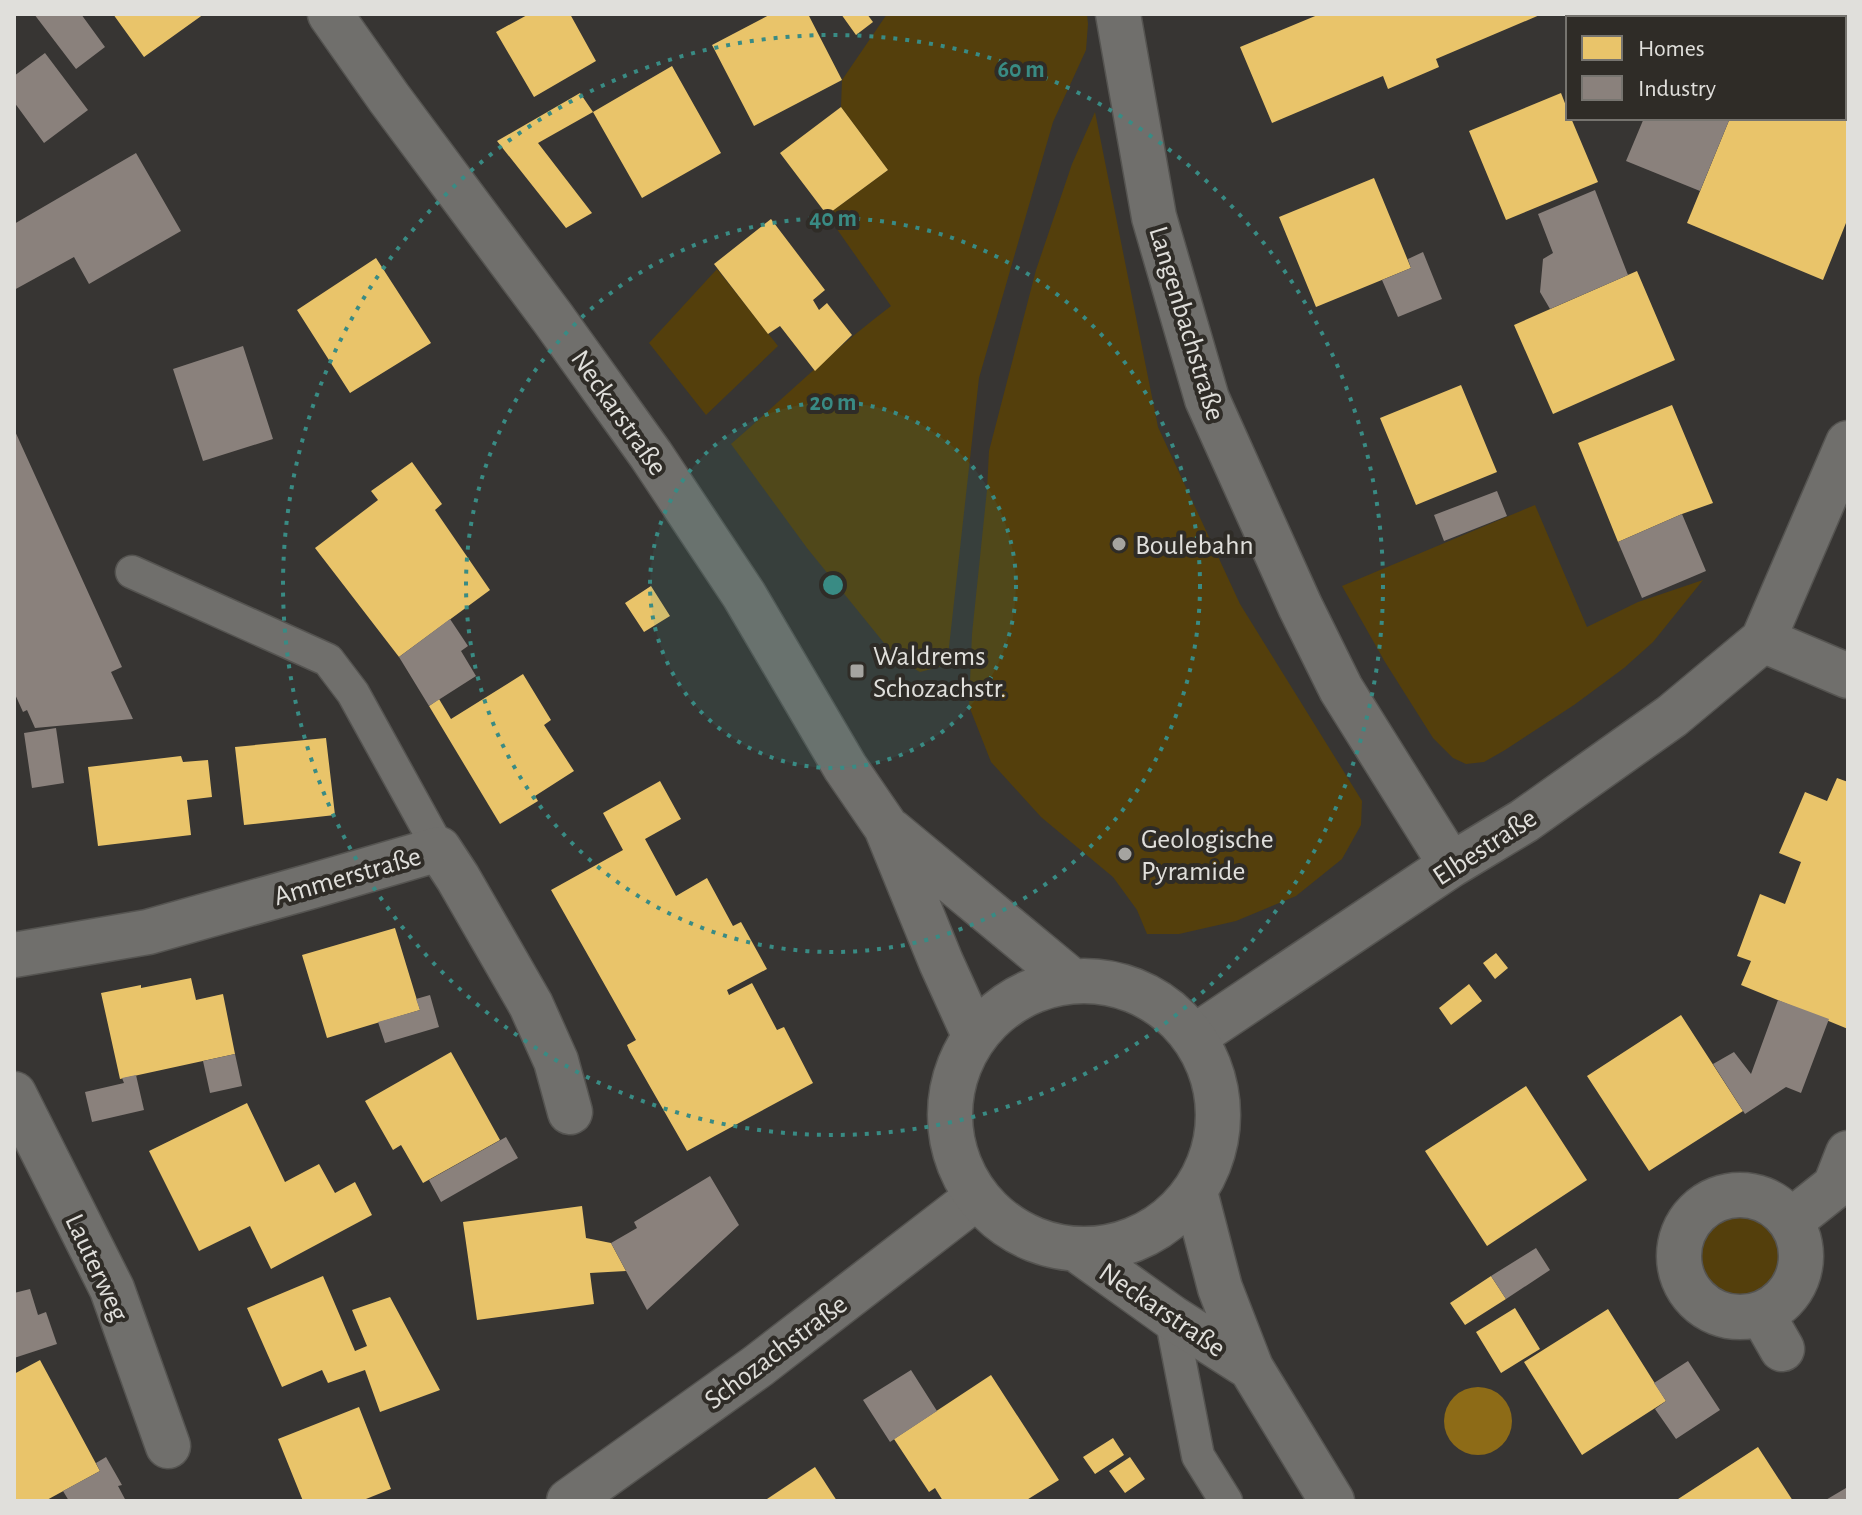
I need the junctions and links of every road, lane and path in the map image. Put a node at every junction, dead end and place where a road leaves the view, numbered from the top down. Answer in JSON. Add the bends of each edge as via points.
{"nodes":[{"id":1,"x":330,"y":14,"type":"edge"},
{"id":2,"x":1118,"y":14,"type":"edge"},
{"id":3,"x":1848,"y":443,"type":"edge"},
{"id":4,"x":132,"y":572,"type":"dead end"},
{"id":5,"x":1763,"y":640,"type":"junction"},
{"id":6,"x":1848,"y":676,"type":"edge"},
{"id":7,"x":886,"y":827,"type":"junction"},
{"id":8,"x":439,"y":849,"type":"junction"},
{"id":9,"x":1451,"y":865,"type":"junction"},
{"id":10,"x":14,"y":955,"type":"edge"},
{"id":11,"x":1072,"y":981,"type":"junction"},
{"id":12,"x":975,"y":1037,"type":"junction"},
{"id":13,"x":1194,"y":1037,"type":"junction"},
{"id":14,"x":14,"y":1094,"type":"edge"},
{"id":15,"x":570,"y":1112,"type":"dead end"},
{"id":16,"x":1848,"y":1153,"type":"edge"},
{"id":17,"x":1195,"y":1192,"type":"junction"},
{"id":18,"x":977,"y":1197,"type":"junction"},
{"id":19,"x":1791,"y":1221,"type":"junction"},
{"id":20,"x":1076,"y":1249,"type":"junction"},
{"id":21,"x":1171,"y":1317,"type":"junction"},
{"id":22,"x":1251,"y":1368,"type":"junction"},
{"id":23,"x":168,"y":1446,"type":"dead end"},
{"id":24,"x":569,"y":1501,"type":"edge"},
{"id":25,"x":1226,"y":1501,"type":"edge"},
{"id":26,"x":1332,"y":1501,"type":"edge"}],
"edges":[{"from":1,"to":7,"type":"street","name":"Neckarstraße","via":[[651,455]]},
{"from":2,"to":9,"type":"street","name":"Langenbachstraße","via":[[1154,217],[1207,399],[1341,689]]},
{"from":3,"to":5,"type":"street","name":"Elbestraße"},
{"from":4,"to":8,"type":"lane","via":[[328,660],[353,693]]},
{"from":5,"to":6,"type":"street"},
{"from":5,"to":9,"type":"street","name":"Elbestraße","via":[[1672,716],[1524,821]]},
{"from":7,"to":11,"type":"street","name":"Neckarstraße"},
{"from":7,"to":12,"type":"street","name":"Neckarstraße"},
{"from":8,"to":10,"type":"street","name":"Ammerstraße","via":[[148,932]]},
{"from":8,"to":15,"type":"street","name":"Ammerstraße","via":[[531,1005],[556,1061]]},
{"from":9,"to":13,"type":"street","name":"Elbestraße"},
{"from":11,"to":12,"type":"street","via":[[1016,1000]]},
{"from":11,"to":13,"type":"street","via":[[1101,982],[1140,993],[1172,1013]]},
{"from":12,"to":18,"type":"street","via":[[959,1066],[951,1124],[955,1149]]},
{"from":13,"to":17,"type":"street","via":[[1211,1071],[1219,1117],[1212,1158]]},
{"from":14,"to":23,"type":"street","name":"Lauterweg","via":[[112,1289]]},
{"from":16,"to":19,"type":"street","via":[[1835,1186]]},
{"from":17,"to":20,"type":"street","via":[[1164,1224],[1128,1243]]},
{"from":17,"to":22,"type":"street","name":"Neckarstraße","via":[[1220,1288]]},
{"from":18,"to":20,"type":"street","via":[[1007,1225],[1034,1240]]},
{"from":18,"to":24,"type":"street","name":"Schozachstraße","via":[[758,1366]]},
{"from":19,"to":19,"type":"street","via":[[1802,1255],[1799,1273],[1779,1304],[1772,1331],[1744,1318],[1724,1316],[1693,1294],[1683,1278],[1681,1240],[1703,1208],[1742,1195],[1761,1198]]},
{"from":20,"to":21,"type":"street","name":"Neckarstraße"},
{"from":21,"to":22,"type":"street","name":"Neckarstraße"},
{"from":21,"to":25,"type":"lane","via":[[1198,1456]]},
{"from":22,"to":26,"type":"street","name":"Neckarstraße"}]}
